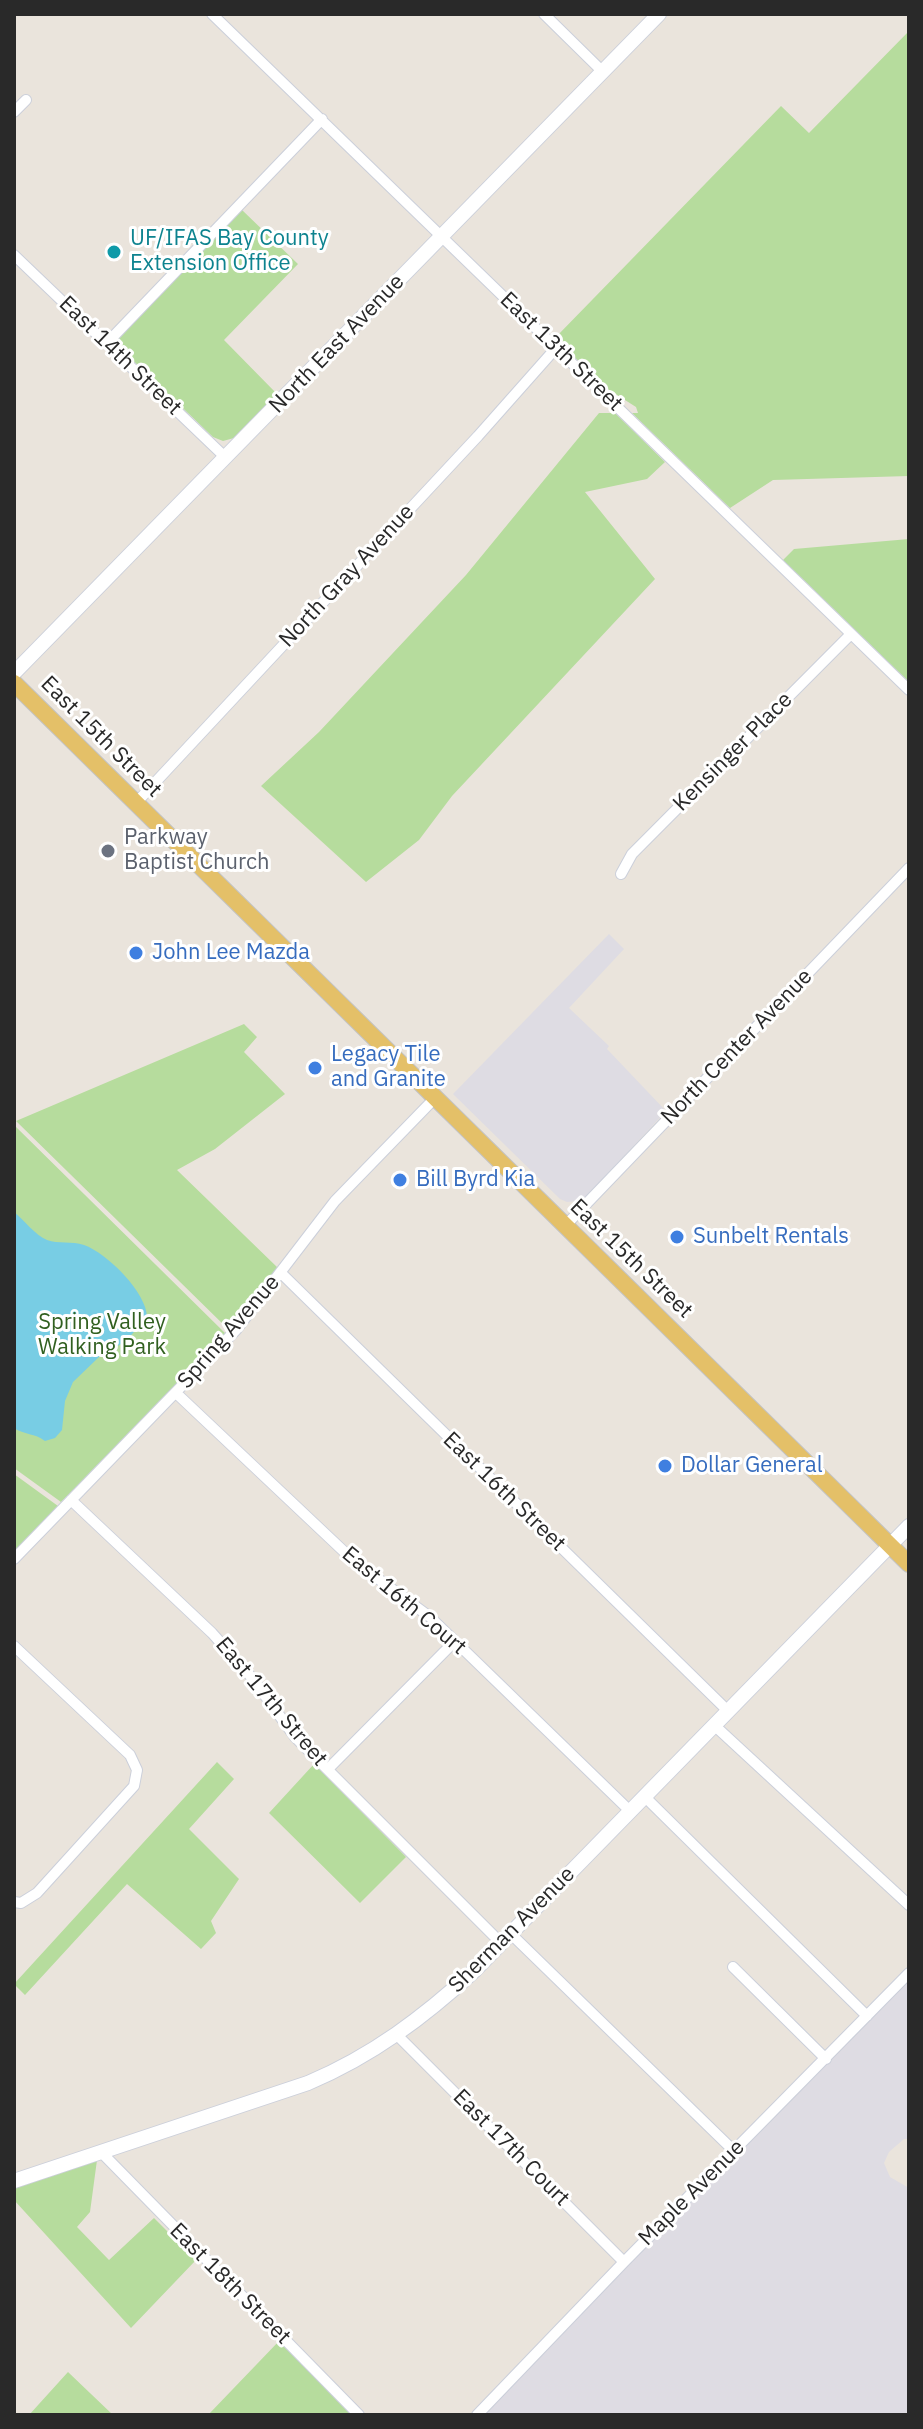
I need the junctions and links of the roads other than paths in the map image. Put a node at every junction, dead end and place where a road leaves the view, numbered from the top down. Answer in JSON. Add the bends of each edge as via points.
{"nodes":[{"id":1,"x":212,"y":14,"type":"edge"},
{"id":2,"x":544,"y":14,"type":"edge"},
{"id":3,"x":659,"y":14,"type":"edge"},
{"id":4,"x":603,"y":72,"type":"junction"},
{"id":5,"x":26,"y":100,"type":"dead end"},
{"id":6,"x":14,"y":112,"type":"edge"},
{"id":7,"x":322,"y":119,"type":"junction"},
{"id":8,"x":442,"y":236,"type":"junction"},
{"id":9,"x":14,"y":255,"type":"edge"},
{"id":10,"x":107,"y":343,"type":"junction"},
{"id":11,"x":556,"y":348,"type":"junction"},
{"id":12,"x":225,"y":457,"type":"junction"},
{"id":13,"x":851,"y":634,"type":"junction"},
{"id":14,"x":14,"y":673,"type":"edge"},
{"id":15,"x":14,"y":683,"type":"edge"},
{"id":16,"x":909,"y":690,"type":"edge"},
{"id":17,"x":136,"y":803,"type":"junction"},
{"id":18,"x":909,"y":868,"type":"edge"},
{"id":19,"x":621,"y":874,"type":"dead end"},
{"id":20,"x":435,"y":1098,"type":"junction"},
{"id":21,"x":565,"y":1226,"type":"junction"},
{"id":22,"x":281,"y":1273,"type":"junction"},
{"id":23,"x":176,"y":1393,"type":"junction"},
{"id":24,"x":71,"y":1500,"type":"junction"},
{"id":25,"x":909,"y":1526,"type":"edge"},
{"id":26,"x":890,"y":1545,"type":"junction"},
{"id":27,"x":14,"y":1559,"type":"edge"},
{"id":28,"x":909,"y":1564,"type":"edge"},
{"id":29,"x":455,"y":1641,"type":"junction"},
{"id":30,"x":14,"y":1646,"type":"edge"},
{"id":31,"x":728,"y":1711,"type":"junction"},
{"id":32,"x":714,"y":1725,"type":"junction"},
{"id":33,"x":328,"y":1769,"type":"junction"},
{"id":34,"x":644,"y":1796,"type":"junction"},
{"id":35,"x":630,"y":1811,"type":"junction"},
{"id":36,"x":14,"y":1902,"type":"edge"},
{"id":37,"x":909,"y":1905,"type":"edge"},
{"id":38,"x":506,"y":1938,"type":"junction"},
{"id":39,"x":733,"y":1967,"type":"dead end"},
{"id":40,"x":909,"y":1973,"type":"edge"},
{"id":41,"x":867,"y":2016,"type":"junction"},
{"id":42,"x":397,"y":2035,"type":"junction"},
{"id":43,"x":826,"y":2059,"type":"junction"},
{"id":44,"x":734,"y":2151,"type":"junction"},
{"id":45,"x":101,"y":2152,"type":"junction"},
{"id":46,"x":14,"y":2181,"type":"edge"},
{"id":47,"x":624,"y":2262,"type":"junction"},
{"id":48,"x":359,"y":2415,"type":"edge"},
{"id":49,"x":477,"y":2415,"type":"edge"}],
"edges":[{"from":1,"to":7,"type":"street","name":"East 13th Street"},
{"from":2,"to":4,"type":"street"},
{"from":3,"to":4,"type":"street","name":"North East Avenue"},
{"from":4,"to":8,"type":"street","name":"North East Avenue"},
{"from":5,"to":6,"type":"street"},
{"from":7,"to":8,"type":"street","name":"East 13th Street"},
{"from":7,"to":10,"type":"street"},
{"from":8,"to":11,"type":"street","name":"East 13th Street"},
{"from":8,"to":12,"type":"street","name":"North East Avenue"},
{"from":9,"to":10,"type":"street","name":"East 14th Street"},
{"from":10,"to":12,"type":"street","name":"East 14th Street"},
{"from":11,"to":13,"type":"street","name":"East 13th Street"},
{"from":11,"to":17,"type":"street","name":"North Gray Avenue"},
{"from":12,"to":14,"type":"street","name":"North East Avenue"},
{"from":13,"to":16,"type":"street","name":"East 13th Street"},
{"from":13,"to":19,"type":"street","name":"Kensinger Place","via":[[632,854]]},
{"from":15,"to":17,"type":"main road","name":"East 15th Street"},
{"from":17,"to":20,"type":"main road","name":"East 15th Street"},
{"from":18,"to":21,"type":"street","name":"North Center Avenue"},
{"from":20,"to":21,"type":"main road","name":"East 15th Street"},
{"from":20,"to":22,"type":"street","name":"Spring Avenue","via":[[335,1201]]},
{"from":21,"to":26,"type":"main road","name":"East 15th Street"},
{"from":22,"to":23,"type":"street","name":"Spring Avenue"},
{"from":22,"to":31,"type":"street","name":"East 16th Street"},
{"from":23,"to":24,"type":"street","name":"Spring Avenue"},
{"from":23,"to":29,"type":"street","name":"East 16th Court","via":[[354,1561]]},
{"from":24,"to":27,"type":"street","name":"Spring Avenue"},
{"from":24,"to":33,"type":"street","name":"East 17th Street","via":[[212,1633],[295,1737]]},
{"from":25,"to":26,"type":"street","name":"Sherman Avenue"},
{"from":26,"to":28,"type":"main road","name":"East 15th Street"},
{"from":26,"to":31,"type":"street","name":"Sherman Avenue"},
{"from":29,"to":33,"type":"street"},
{"from":29,"to":35,"type":"street","name":"East 16th Court"},
{"from":30,"to":36,"type":"street","via":[[130,1755],[137,1770],[134,1786],[37,1893]]},
{"from":31,"to":32,"type":"street","name":"Sherman Avenue"},
{"from":32,"to":34,"type":"street","name":"Sherman Avenue"},
{"from":32,"to":37,"type":"street"},
{"from":33,"to":38,"type":"street","name":"East 17th Street"},
{"from":34,"to":35,"type":"street","name":"Sherman Avenue"},
{"from":34,"to":41,"type":"street"},
{"from":35,"to":38,"type":"street","name":"Sherman Avenue"},
{"from":38,"to":42,"type":"street","name":"Sherman Avenue"},
{"from":38,"to":44,"type":"street","name":"East 17th Street"},
{"from":39,"to":43,"type":"street"},
{"from":40,"to":41,"type":"street","name":"Maple Avenue"},
{"from":41,"to":43,"type":"street","name":"Maple Avenue"},
{"from":42,"to":45,"type":"street","name":"Sherman Avenue","via":[[308,2083]]},
{"from":42,"to":47,"type":"street","name":"East 17th Court"},
{"from":43,"to":44,"type":"street","name":"Maple Avenue"},
{"from":44,"to":47,"type":"street","name":"Maple Avenue"},
{"from":45,"to":46,"type":"street","name":"Sherman Avenue"},
{"from":45,"to":48,"type":"street","name":"East 18th Street"},
{"from":47,"to":49,"type":"street","name":"Maple Avenue"}]}
